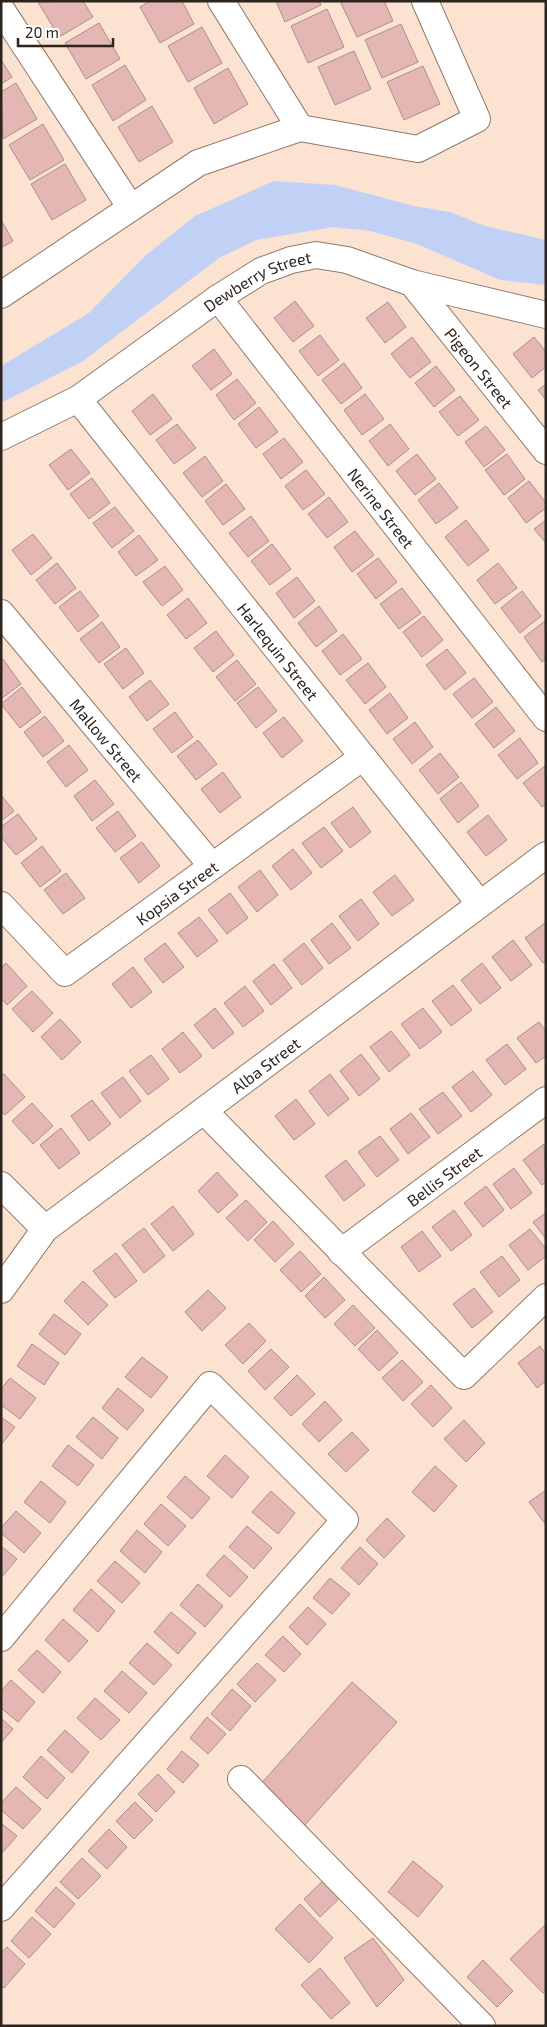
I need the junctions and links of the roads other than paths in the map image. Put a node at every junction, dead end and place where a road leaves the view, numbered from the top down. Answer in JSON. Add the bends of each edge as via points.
{"nodes":[{"id":1,"x":221,"y":1,"type":"edge"},
{"id":2,"x":425,"y":1,"type":"edge"},
{"id":3,"x":1,"y":9,"type":"edge"},
{"id":4,"x":300,"y":128,"type":"junction"},
{"id":5,"x":130,"y":208,"type":"junction"},
{"id":6,"x":412,"y":283,"type":"junction"},
{"id":7,"x":1,"y":294,"type":"edge"},
{"id":8,"x":218,"y":298,"type":"junction"},
{"id":9,"x":546,"y":315,"type":"edge"},
{"id":10,"x":78,"y":399,"type":"junction"},
{"id":11,"x":1,"y":437,"type":"edge"},
{"id":12,"x":546,"y":451,"type":"edge"},
{"id":13,"x":1,"y":613,"type":"edge"},
{"id":14,"x":546,"y":718,"type":"edge"},
{"id":15,"x":363,"y":756,"type":"junction"},
{"id":16,"x":546,"y":855,"type":"edge"},
{"id":17,"x":212,"y":866,"type":"junction"},
{"id":18,"x":480,"y":904,"type":"junction"},
{"id":19,"x":1,"y":905,"type":"edge"},
{"id":20,"x":546,"y":1100,"type":"edge"},
{"id":21,"x":204,"y":1111,"type":"junction"},
{"id":22,"x":1,"y":1185,"type":"edge"},
{"id":23,"x":45,"y":1229,"type":"junction"},
{"id":24,"x":341,"y":1252,"type":"junction"},
{"id":25,"x":1,"y":1290,"type":"edge"},
{"id":26,"x":546,"y":1297,"type":"edge"},
{"id":27,"x":1,"y":1638,"type":"edge"},
{"id":28,"x":241,"y":1779,"type":"dead end"},
{"id":29,"x":1,"y":1908,"type":"edge"},
{"id":30,"x":482,"y":2026,"type":"edge"}],
"edges":[{"from":1,"to":4,"type":"street"},
{"from":2,"to":4,"type":"street","via":[[477,119],[418,150]]},
{"from":3,"to":5,"type":"street"},
{"from":4,"to":5,"type":"street","via":[[198,163]]},
{"from":5,"to":7,"type":"street"},
{"from":6,"to":8,"type":"street","name":"Dewberry Street","via":[[347,260],[316,255],[291,260],[261,272]]},
{"from":6,"to":9,"type":"street","name":"Dewberry Street"},
{"from":6,"to":12,"type":"street","name":"Pigeon Street"},
{"from":8,"to":10,"type":"street","name":"Dewberry Street"},
{"from":8,"to":14,"type":"street","name":"Nerine Street"},
{"from":10,"to":11,"type":"street","name":"Dewberry Street"},
{"from":10,"to":15,"type":"street","name":"Harlequin Street"},
{"from":13,"to":17,"type":"street","name":"Mallow Street"},
{"from":15,"to":17,"type":"street","name":"Kopsia Street"},
{"from":15,"to":18,"type":"street","name":"Harlequin Street"},
{"from":16,"to":18,"type":"street","name":"Alba Street"},
{"from":17,"to":19,"type":"street","name":"Kopsia Street","via":[[65,973]]},
{"from":18,"to":21,"type":"street","name":"Alba Street"},
{"from":20,"to":24,"type":"street","name":"Bellis Street"},
{"from":21,"to":23,"type":"street","name":"Alba Street"},
{"from":21,"to":24,"type":"street"},
{"from":22,"to":23,"type":"street"},
{"from":23,"to":25,"type":"street","name":"Alba Street"},
{"from":24,"to":26,"type":"street","via":[[464,1376]]},
{"from":27,"to":29,"type":"street","via":[[210,1385],[345,1520]]},
{"from":28,"to":30,"type":"street"}]}
